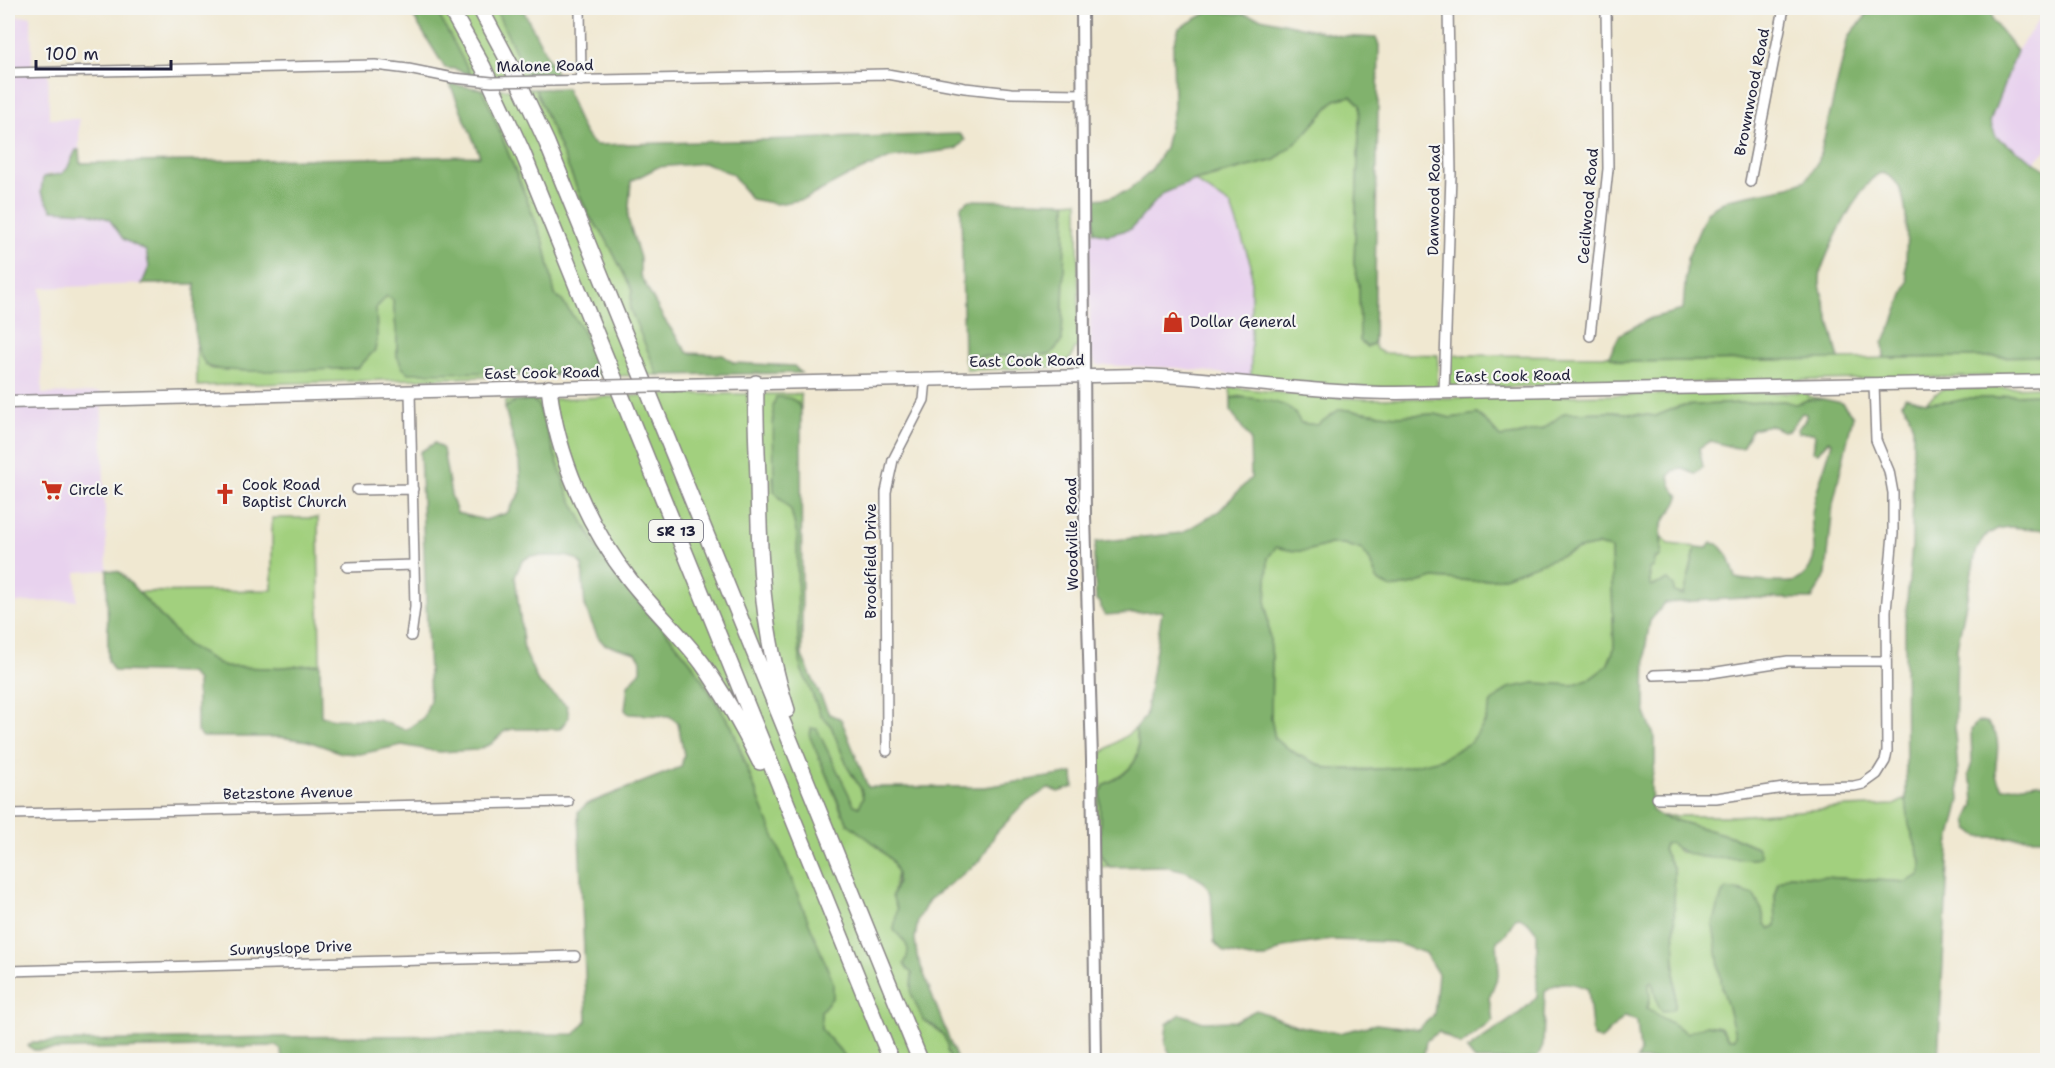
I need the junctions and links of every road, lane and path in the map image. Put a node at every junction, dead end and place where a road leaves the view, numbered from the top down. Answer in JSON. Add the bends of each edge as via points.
{"nodes":[{"id":1,"x":450,"y":8,"type":"edge"},
{"id":2,"x":480,"y":8,"type":"edge"},
{"id":3,"x":580,"y":8,"type":"edge"},
{"id":4,"x":1082,"y":8,"type":"edge"},
{"id":5,"x":1448,"y":8,"type":"edge"},
{"id":6,"x":1606,"y":8,"type":"edge"},
{"id":7,"x":1784,"y":8,"type":"edge"},
{"id":8,"x":8,"y":74,"type":"edge"},
{"id":9,"x":581,"y":81,"type":"junction"},
{"id":10,"x":1083,"y":93,"type":"junction"},
{"id":11,"x":1750,"y":182,"type":"dead end"},
{"id":12,"x":1590,"y":336,"type":"dead end"},
{"id":13,"x":1085,"y":375,"type":"junction"},
{"id":14,"x":926,"y":379,"type":"junction"},
{"id":15,"x":2048,"y":381,"type":"edge"},
{"id":16,"x":756,"y":383,"type":"junction"},
{"id":17,"x":1874,"y":384,"type":"junction"},
{"id":18,"x":549,"y":388,"type":"junction"},
{"id":19,"x":410,"y":392,"type":"junction"},
{"id":20,"x":1444,"y":393,"type":"junction"},
{"id":21,"x":8,"y":402,"type":"edge"},
{"id":22,"x":357,"y":489,"type":"dead end"},
{"id":23,"x":413,"y":489,"type":"junction"},
{"id":24,"x":414,"y":565,"type":"junction"},
{"id":25,"x":347,"y":567,"type":"dead end"},
{"id":26,"x":411,"y":636,"type":"dead end"},
{"id":27,"x":1886,"y":661,"type":"junction"},
{"id":28,"x":1654,"y":675,"type":"dead end"},
{"id":29,"x":887,"y":751,"type":"dead end"},
{"id":30,"x":1657,"y":798,"type":"dead end"},
{"id":31,"x":568,"y":802,"type":"dead end"},
{"id":32,"x":8,"y":814,"type":"edge"},
{"id":33,"x":821,"y":816,"type":"junction"},
{"id":34,"x":841,"y":938,"type":"junction"},
{"id":35,"x":575,"y":956,"type":"dead end"},
{"id":36,"x":8,"y":971,"type":"edge"},
{"id":37,"x":891,"y":1060,"type":"edge"},
{"id":38,"x":920,"y":1060,"type":"edge"},
{"id":39,"x":1096,"y":1060,"type":"edge"}],
"edges":[{"from":1,"to":34,"type":"highway","number":"SR 13","via":[[522,151]]},
{"from":2,"to":33,"type":"highway","number":"SR 13","via":[[547,143]]},
{"from":3,"to":9,"type":"street"},
{"from":4,"to":10,"type":"street","name":"Woodville Road"},
{"from":5,"to":20,"type":"street","name":"Danwood Road","via":[[1451,174]]},
{"from":6,"to":12,"type":"street","name":"Cecilwood Road","via":[[1608,183]]},
{"from":7,"to":11,"type":"street","name":"Brownwood Road"},
{"from":8,"to":9,"type":"street","name":"Malone Road","bridge":true,"via":[[375,65],[492,82]]},
{"from":9,"to":10,"type":"street","name":"Malone Road","via":[[887,74],[1000,92]]},
{"from":10,"to":13,"type":"street","name":"Woodville Road"},
{"from":13,"to":14,"type":"main road","name":"East Cook Road"},
{"from":13,"to":20,"type":"main road","name":"East Cook Road","via":[[1176,376],[1345,392]]},
{"from":13,"to":39,"type":"street","name":"Woodville Road"},
{"from":14,"to":16,"type":"main road","name":"East Cook Road"},
{"from":14,"to":29,"type":"street","name":"Brookfield Drive","via":[[924,400],[893,460],[885,492]]},
{"from":15,"to":17,"type":"main road","name":"East Cook Road"},
{"from":16,"to":18,"type":"main road","name":"East Cook Road","bridge":true},
{"from":16,"to":33,"type":"highway","via":[[765,615],[779,685]]},
{"from":17,"to":20,"type":"main road","name":"East Cook Road"},
{"from":17,"to":27,"type":"street","via":[[1876,440],[1893,493]]},
{"from":18,"to":19,"type":"main road","name":"East Cook Road"},
{"from":18,"to":34,"type":"highway","via":[[564,453],[589,515],[629,579],[689,647],[732,710],[773,789],[816,894]]},
{"from":19,"to":21,"type":"main road","name":"East Cook Road"},
{"from":19,"to":23,"type":"street"},
{"from":22,"to":23,"type":"street"},
{"from":23,"to":24,"type":"street"},
{"from":24,"to":25,"type":"street"},
{"from":24,"to":26,"type":"street"},
{"from":27,"to":28,"type":"street","via":[[1788,661],[1711,673]]},
{"from":27,"to":30,"type":"street","via":[[1887,751],[1881,768],[1870,779],[1843,787],[1784,788],[1716,798]]},
{"from":31,"to":32,"type":"street","name":"Betzstone Avenue"},
{"from":33,"to":38,"type":"highway","number":"SR 13"},
{"from":34,"to":37,"type":"highway","number":"SR 13"},
{"from":35,"to":36,"type":"street","name":"Sunnyslope Drive"}]}
